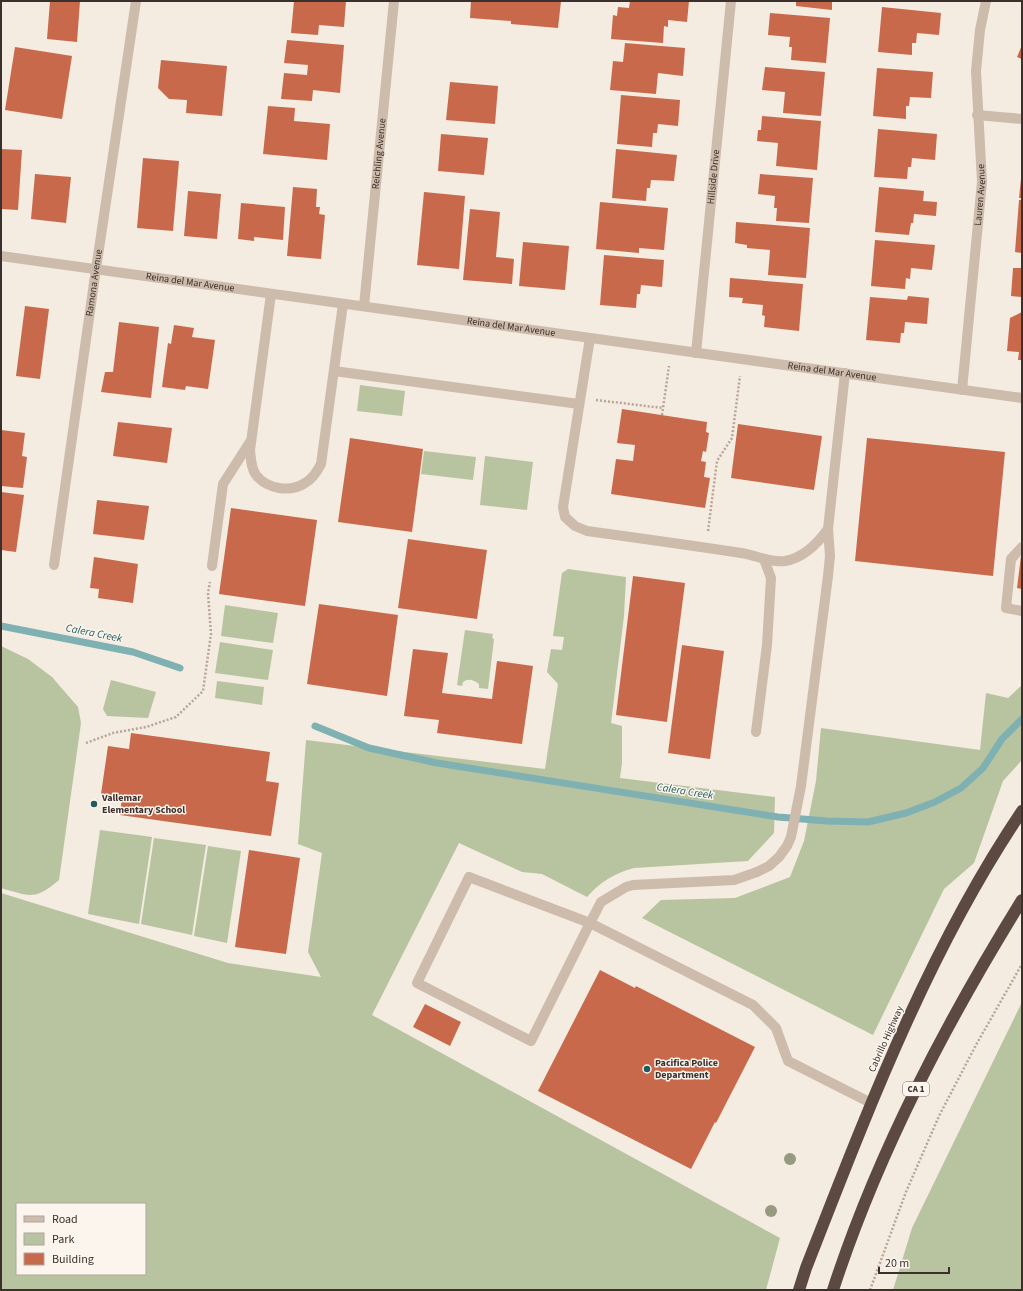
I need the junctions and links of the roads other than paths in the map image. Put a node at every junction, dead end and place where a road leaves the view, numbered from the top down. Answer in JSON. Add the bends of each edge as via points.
{"nodes":[{"id":1,"x":136,"y":1,"type":"edge"},
{"id":2,"x":394,"y":1,"type":"edge"},
{"id":3,"x":731,"y":1,"type":"edge"},
{"id":4,"x":986,"y":1,"type":"edge"},
{"id":5,"x":977,"y":114,"type":"junction"},
{"id":6,"x":1022,"y":119,"type":"edge"},
{"id":7,"x":1,"y":256,"type":"edge"},
{"id":8,"x":96,"y":269,"type":"junction"},
{"id":9,"x":271,"y":294,"type":"junction"},
{"id":10,"x":343,"y":304,"type":"junction"},
{"id":11,"x":364,"y":306,"type":"junction"},
{"id":12,"x":590,"y":338,"type":"junction"},
{"id":13,"x":696,"y":353,"type":"junction"},
{"id":14,"x":334,"y":370,"type":"junction"},
{"id":15,"x":845,"y":374,"type":"junction"},
{"id":16,"x":962,"y":390,"type":"junction"},
{"id":17,"x":1022,"y":398,"type":"edge"},
{"id":18,"x":580,"y":401,"type":"junction"},
{"id":19,"x":250,"y":442,"type":"junction"},
{"id":20,"x":828,"y":529,"type":"junction"},
{"id":21,"x":1022,"y":547,"type":"edge"},
{"id":22,"x":764,"y":559,"type":"junction"},
{"id":23,"x":54,"y":565,"type":"dead end"},
{"id":24,"x":212,"y":566,"type":"road end"},
{"id":25,"x":1022,"y":611,"type":"edge"},
{"id":26,"x":756,"y":732,"type":"dead end"},
{"id":27,"x":1022,"y":811,"type":"edge"},
{"id":28,"x":1022,"y":900,"type":"edge"},
{"id":29,"x":590,"y":923,"type":"junction"},
{"id":30,"x":871,"y":1102,"type":"junction"},
{"id":31,"x":799,"y":1290,"type":"edge"},
{"id":32,"x":833,"y":1290,"type":"edge"}],
"edges":[{"from":1,"to":8,"type":"street","name":"Ramona Avenue"},
{"from":2,"to":11,"type":"street","name":"Reichling Avenue"},
{"from":3,"to":13,"type":"street","name":"Hillside Drive"},
{"from":4,"to":5,"type":"street","name":"Lauren Avenue","via":[[976,71]]},
{"from":5,"to":6,"type":"street"},
{"from":5,"to":16,"type":"street","name":"Lauren Avenue","via":[[982,182]]},
{"from":7,"to":8,"type":"street","name":"Reina del Mar Avenue"},
{"from":8,"to":9,"type":"street","name":"Reina del Mar Avenue"},
{"from":8,"to":23,"type":"street","name":"Ramona Avenue"},
{"from":9,"to":10,"type":"street","name":"Reina del Mar Avenue"},
{"from":9,"to":19,"type":"street"},
{"from":10,"to":11,"type":"street","name":"Reina del Mar Avenue"},
{"from":10,"to":14,"type":"street"},
{"from":11,"to":12,"type":"street","name":"Reina del Mar Avenue"},
{"from":12,"to":13,"type":"street","name":"Reina del Mar Avenue"},
{"from":12,"to":18,"type":"street"},
{"from":13,"to":15,"type":"street","name":"Reina del Mar Avenue"},
{"from":14,"to":18,"type":"street"},
{"from":14,"to":19,"type":"street","via":[[321,464],[306,483],[298,487],[279,488],[262,480],[255,474],[252,466]]},
{"from":15,"to":16,"type":"street","name":"Reina del Mar Avenue"},
{"from":15,"to":20,"type":"street"},
{"from":16,"to":17,"type":"street","name":"Reina del Mar Avenue"},
{"from":18,"to":22,"type":"street","via":[[563,507],[565,517],[575,526],[587,531],[742,553]]},
{"from":19,"to":24,"type":"street","via":[[223,484]]},
{"from":20,"to":22,"type":"street","via":[[815,544],[796,557],[775,561]]},
{"from":20,"to":29,"type":"street","via":[[830,556],[804,770],[787,846],[769,866],[745,877],[722,882],[626,887],[601,902]]},
{"from":21,"to":25,"type":"street","via":[[1011,559],[1006,608]]},
{"from":22,"to":26,"type":"street","via":[[771,578],[767,644]]},
{"from":27,"to":30,"type":"highway","name":"Cabrillo Highway","via":[[998,846],[953,928]]},
{"from":28,"to":32,"type":"highway","number":"CA 1","via":[[928,1064],[894,1134],[865,1200]]},
{"from":29,"to":29,"type":"street","via":[[468,877],[417,983],[530,1041]]},
{"from":29,"to":30,"type":"street","via":[[753,1005],[776,1028],[788,1061]]},
{"from":30,"to":31,"type":"highway","name":"Cabrillo Highway"}]}
